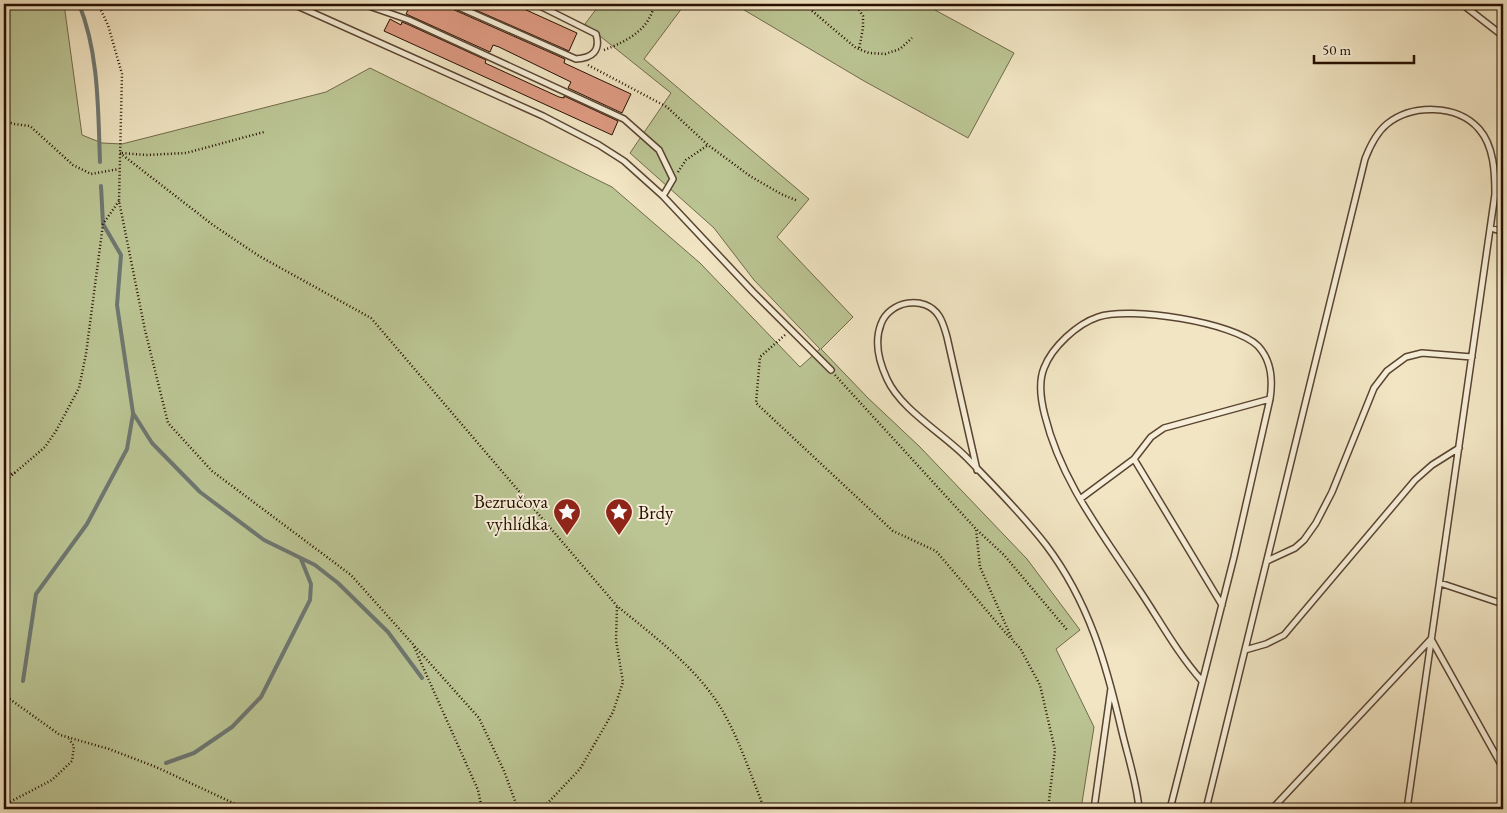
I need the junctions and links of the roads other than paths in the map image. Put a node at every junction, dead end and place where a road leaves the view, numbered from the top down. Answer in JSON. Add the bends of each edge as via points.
{"nodes":[{"id":1,"x":293,"y":4,"type":"edge"},
{"id":2,"x":363,"y":4,"type":"edge"},
{"id":3,"x":452,"y":4,"type":"edge"},
{"id":4,"x":536,"y":4,"type":"edge"},
{"id":5,"x":1462,"y":4,"type":"edge"},
{"id":6,"x":1503,"y":36,"type":"edge"},
{"id":7,"x":663,"y":196,"type":"junction"},
{"id":8,"x":1491,"y":228,"type":"junction"},
{"id":9,"x":1503,"y":232,"type":"edge"},
{"id":10,"x":1472,"y":356,"type":"junction"},
{"id":11,"x":831,"y":370,"type":"road end"},
{"id":12,"x":1270,"y":399,"type":"junction"},
{"id":13,"x":1459,"y":448,"type":"junction"},
{"id":14,"x":1134,"y":459,"type":"junction"},
{"id":15,"x":978,"y":470,"type":"junction"},
{"id":16,"x":1080,"y":499,"type":"junction"},
{"id":17,"x":1267,"y":562,"type":"junction"},
{"id":18,"x":1440,"y":583,"type":"junction"},
{"id":19,"x":1503,"y":604,"type":"edge"},
{"id":20,"x":1222,"y":605,"type":"junction"},
{"id":21,"x":1432,"y":638,"type":"junction"},
{"id":22,"x":1245,"y":650,"type":"junction"},
{"id":23,"x":1202,"y":681,"type":"junction"},
{"id":24,"x":1112,"y":686,"type":"junction"},
{"id":25,"x":1503,"y":768,"type":"edge"},
{"id":26,"x":1139,"y":808,"type":"edge"},
{"id":27,"x":1094,"y":809,"type":"edge"},
{"id":28,"x":1152,"y":809,"type":"edge"},
{"id":29,"x":1170,"y":809,"type":"edge"},
{"id":30,"x":1206,"y":809,"type":"edge"},
{"id":31,"x":1272,"y":809,"type":"edge"},
{"id":32,"x":1407,"y":809,"type":"edge"}],
"edges":[{"from":1,"to":7,"type":"lane","via":[[543,116],[599,145],[624,161]]},
{"from":2,"to":7,"type":"lane","via":[[409,20],[624,119],[659,150],[673,178]]},
{"from":3,"to":4,"type":"lane","via":[[576,59],[594,54],[596,34]]},
{"from":5,"to":6,"type":"lane"},
{"from":7,"to":11,"type":"lane"},
{"from":8,"to":9,"type":"lane"},
{"from":8,"to":10,"type":"lane"},
{"from":8,"to":17,"type":"lane","via":[[1495,194],[1493,164],[1484,136],[1473,123],[1441,110],[1422,110],[1396,118],[1379,131],[1365,159]]},
{"from":10,"to":13,"type":"lane"},
{"from":10,"to":17,"type":"lane","via":[[1422,353],[1406,356],[1387,371],[1374,388],[1316,523],[1295,548]]},
{"from":12,"to":14,"type":"lane","via":[[1164,428],[1151,437]]},
{"from":12,"to":16,"type":"lane","via":[[1272,373],[1266,358],[1239,334],[1194,321],[1142,314],[1096,317],[1053,351],[1044,367],[1040,388],[1054,450]]},
{"from":12,"to":20,"type":"lane"},
{"from":13,"to":18,"type":"lane"},
{"from":13,"to":22,"type":"lane","via":[[1415,480],[1284,635]]},
{"from":14,"to":16,"type":"lane"},
{"from":14,"to":20,"type":"lane"},
{"from":15,"to":15,"type":"lane","via":[[906,404],[888,380],[879,353],[879,330],[886,315],[900,305],[922,303],[940,317]]},
{"from":15,"to":24,"type":"lane","via":[[1026,521],[1064,573],[1094,630]]},
{"from":16,"to":23,"type":"lane","via":[[1190,668]]},
{"from":17,"to":22,"type":"lane"},
{"from":18,"to":19,"type":"lane"},
{"from":18,"to":21,"type":"lane"},
{"from":20,"to":23,"type":"lane"},
{"from":21,"to":25,"type":"lane"},
{"from":21,"to":31,"type":"lane"},
{"from":21,"to":32,"type":"lane"},
{"from":22,"to":30,"type":"lane"},
{"from":23,"to":29,"type":"lane"},
{"from":24,"to":26,"type":"lane"},
{"from":24,"to":27,"type":"lane"},
{"from":26,"to":28,"type":"lane"}]}
